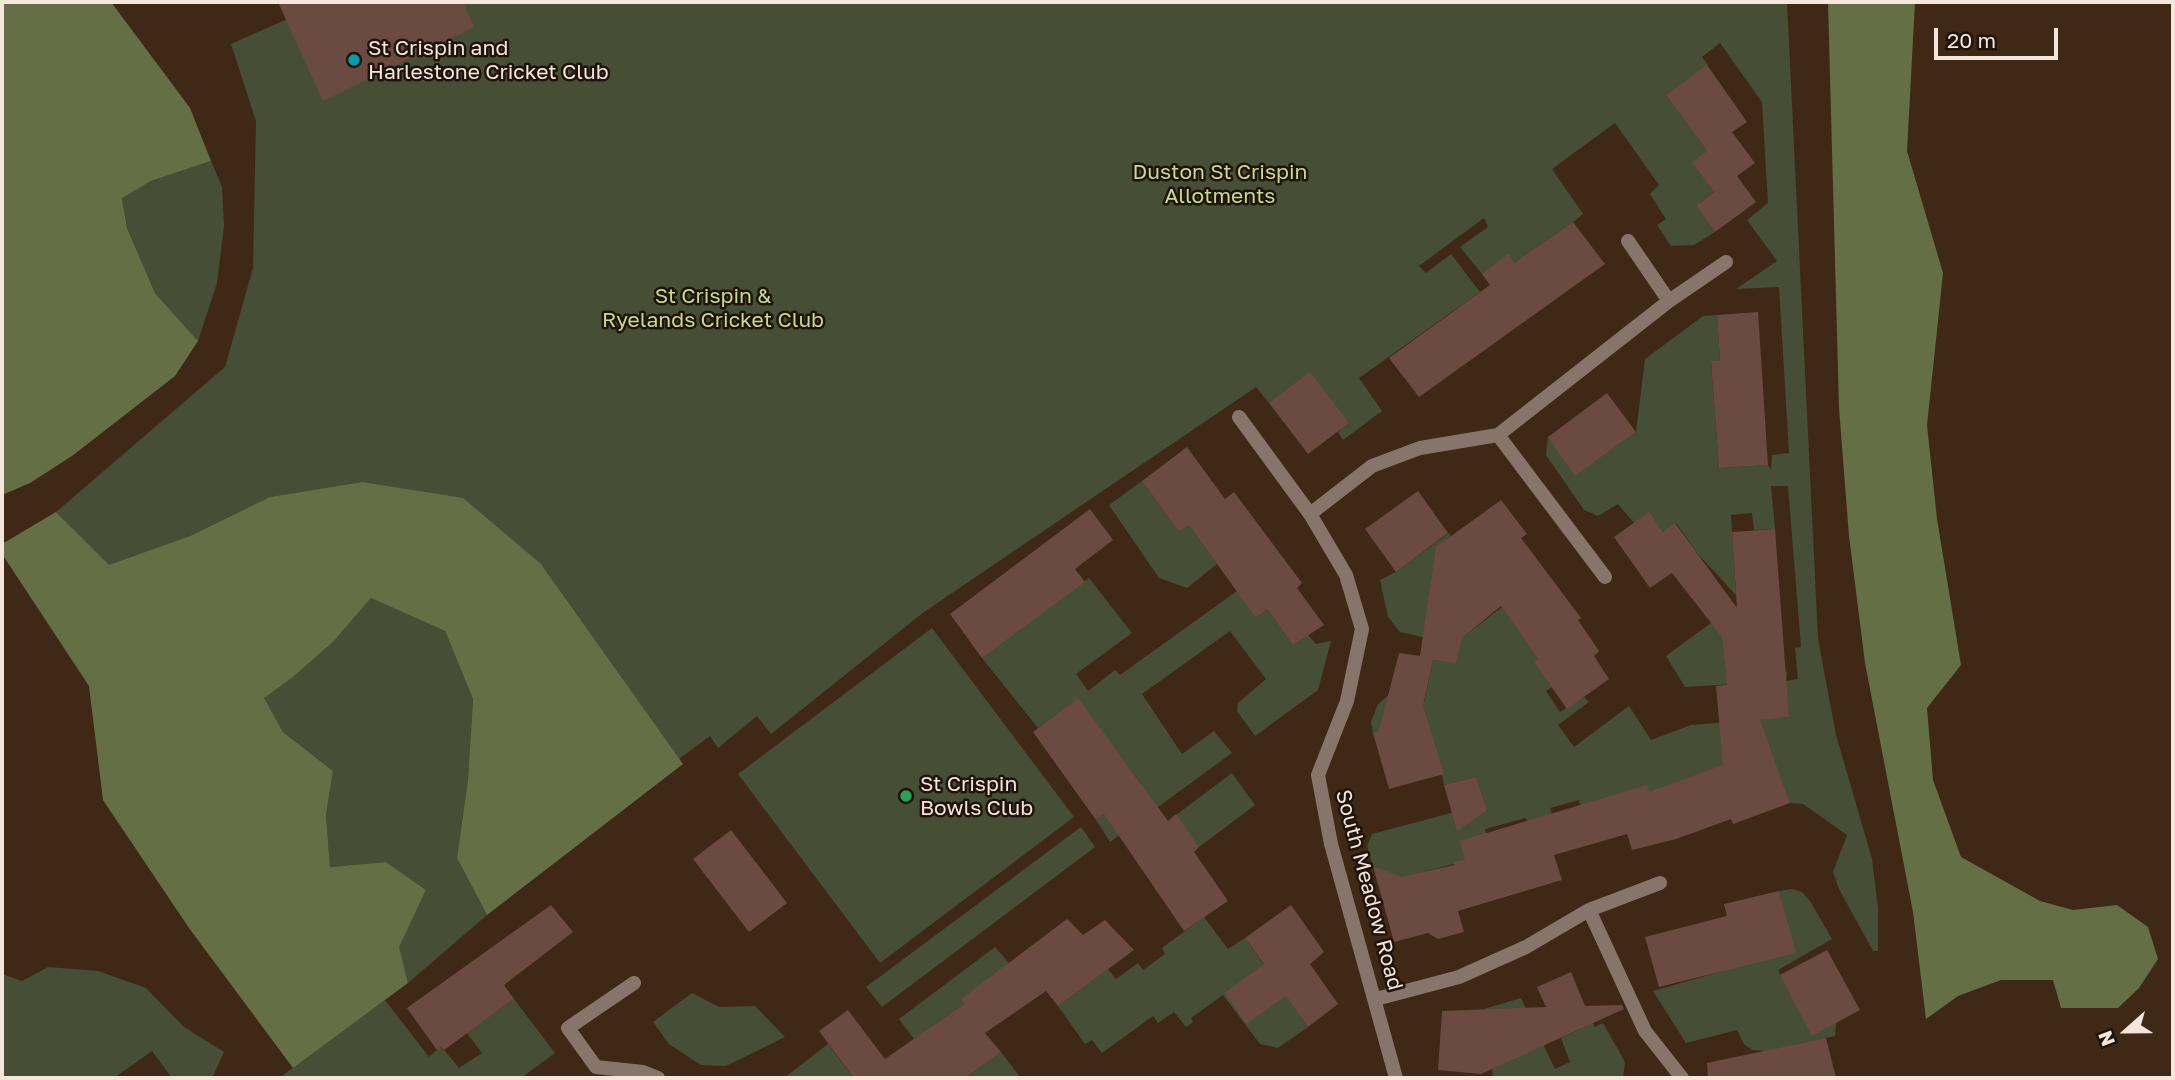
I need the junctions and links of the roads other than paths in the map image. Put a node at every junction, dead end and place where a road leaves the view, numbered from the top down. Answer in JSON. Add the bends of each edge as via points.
{"nodes":[{"id":1,"x":1628,"y":241,"type":"dead end"},
{"id":2,"x":1726,"y":262,"type":"dead end"},
{"id":3,"x":1669,"y":302,"type":"junction"},
{"id":4,"x":1239,"y":417,"type":"dead end"},
{"id":5,"x":1498,"y":435,"type":"junction"},
{"id":6,"x":1310,"y":514,"type":"junction"},
{"id":7,"x":1605,"y":577,"type":"dead end"},
{"id":8,"x":1660,"y":883,"type":"dead end"},
{"id":9,"x":1589,"y":910,"type":"junction"},
{"id":10,"x":634,"y":983,"type":"dead end"},
{"id":11,"x":1376,"y":999,"type":"junction"},
{"id":12,"x":658,"y":1078,"type":"edge"},
{"id":13,"x":1396,"y":1078,"type":"edge"},
{"id":14,"x":1682,"y":1078,"type":"edge"}],
"edges":[{"from":1,"to":3,"type":"street"},
{"from":2,"to":3,"type":"street"},
{"from":3,"to":5,"type":"street"},
{"from":4,"to":6,"type":"street","name":"South Meadow Road"},
{"from":5,"to":6,"type":"street","via":[[1420,448],[1372,466]]},
{"from":5,"to":7,"type":"street"},
{"from":6,"to":11,"type":"street","name":"South Meadow Road","via":[[1346,575],[1362,629],[1347,701],[1318,775],[1331,844]]},
{"from":8,"to":9,"type":"street"},
{"from":9,"to":11,"type":"street","via":[[1526,947],[1459,977]]},
{"from":9,"to":14,"type":"street","via":[[1645,1031]]},
{"from":10,"to":12,"type":"street","via":[[568,1028],[596,1067]]},
{"from":11,"to":13,"type":"street","name":"South Meadow Road"}]}
